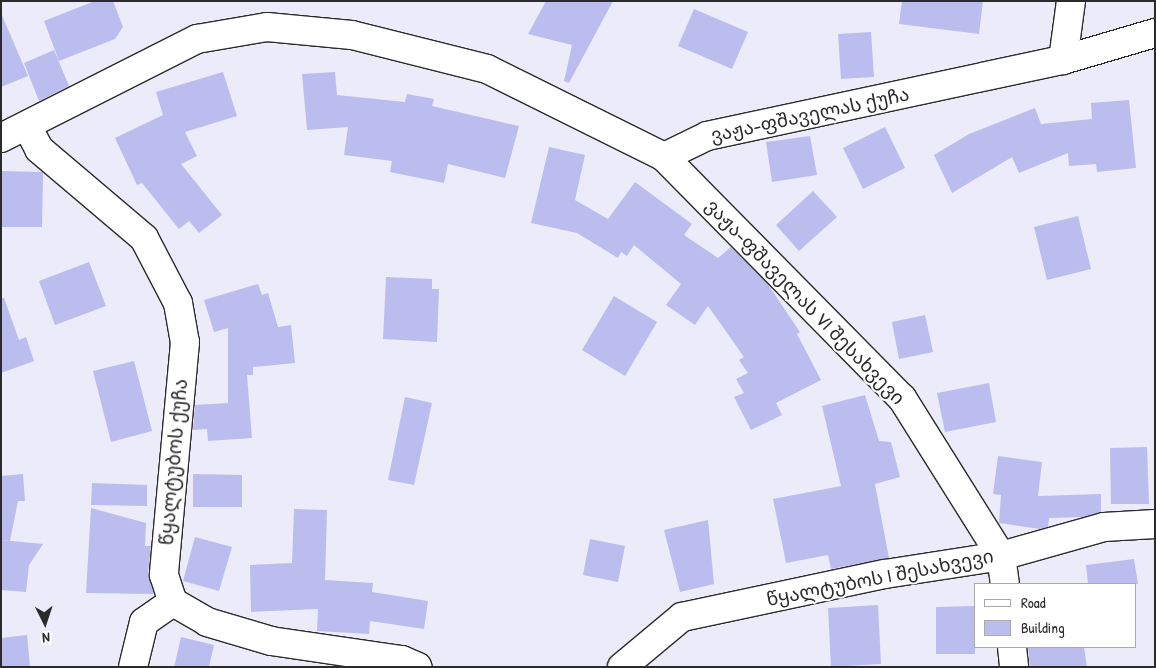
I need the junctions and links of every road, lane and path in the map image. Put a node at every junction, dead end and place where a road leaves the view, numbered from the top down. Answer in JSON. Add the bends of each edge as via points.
{"nodes":[{"id":1,"x":1070,"y":1,"type":"edge"},
{"id":2,"x":1155,"y":33,"type":"edge"},
{"id":3,"x":1063,"y":60,"type":"junction"},
{"id":4,"x":27,"y":126,"type":"junction"},
{"id":5,"x":1,"y":138,"type":"edge"},
{"id":6,"x":664,"y":157,"type":"junction"},
{"id":7,"x":1155,"y":524,"type":"edge"},
{"id":8,"x":1002,"y":556,"type":"junction"},
{"id":9,"x":1005,"y":583,"type":"edge"},
{"id":10,"x":173,"y":602,"type":"junction"},
{"id":11,"x":1012,"y":648,"type":"edge"},
{"id":12,"x":133,"y":667,"type":"edge"},
{"id":13,"x":418,"y":667,"type":"edge"},
{"id":14,"x":622,"y":667,"type":"edge"},
{"id":15,"x":1014,"y":667,"type":"edge"}],
"edges":[{"from":1,"to":3,"type":"street"},
{"from":2,"to":3,"type":"street","name":"ვაჟა-ფშაველას ქუჩა"},
{"from":3,"to":6,"type":"street","name":"ვაჟა-ფშაველას ქუჩა","via":[[707,136]]},
{"from":4,"to":5,"type":"street"},
{"from":4,"to":6,"type":"street","via":[[197,40],[267,27],[352,36],[486,69]]},
{"from":4,"to":10,"type":"street","name":"წყალტუბოს ქუჩა","via":[[39,149],[144,238],[178,302],[185,342],[164,574]]},
{"from":6,"to":8,"type":"street","name":"ვაჟა-ფშაველას VI შესახვევი","via":[[902,398]]},
{"from":7,"to":8,"type":"street","name":"წყალტუბოს I შესახვევი","via":[[1104,526]]},
{"from":8,"to":9,"type":"street","name":"ვაჟა-ფშაველას VI შესახვევი"},
{"from":8,"to":14,"type":"street","name":"წყალტუბოს I შესახვევი","via":[[885,574],[682,617]]},
{"from":10,"to":12,"type":"street","via":[[144,622]]},
{"from":10,"to":13,"type":"street","via":[[207,622],[271,641],[402,660]]},
{"from":11,"to":15,"type":"street"}]}
